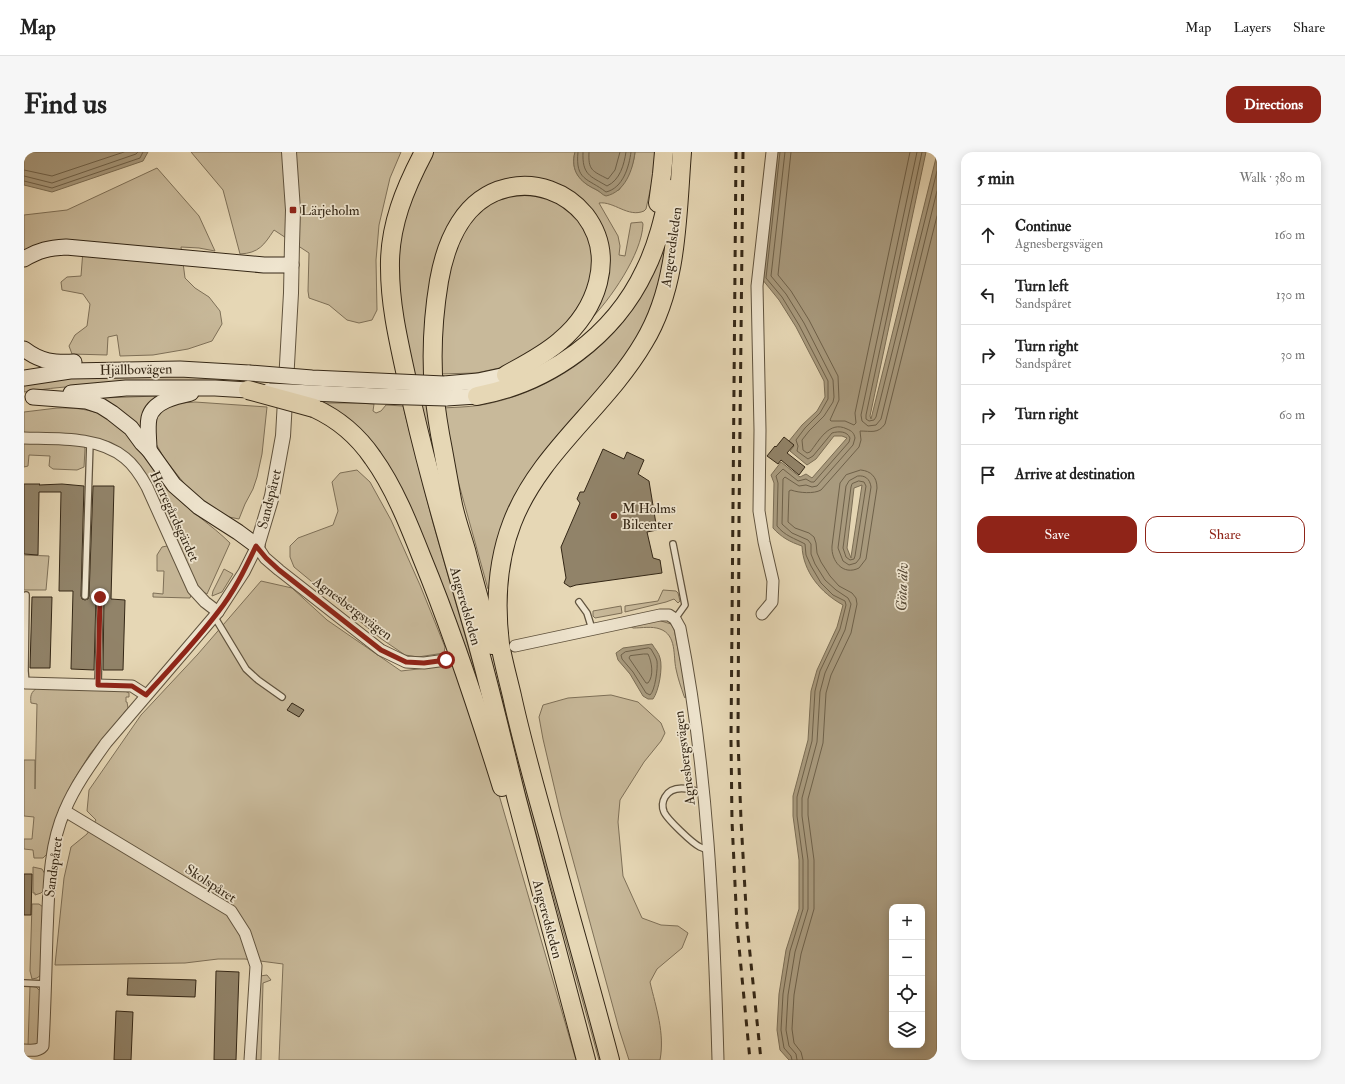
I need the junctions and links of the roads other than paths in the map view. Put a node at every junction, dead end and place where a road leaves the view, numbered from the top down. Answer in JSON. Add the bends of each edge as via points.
{"nodes":[{"id":1,"x":289,"y":152,"type":"edge"},
{"id":2,"x":424,"y":152,"type":"edge"},
{"id":3,"x":664,"y":152,"type":"edge"},
{"id":4,"x":675,"y":152,"type":"edge"},
{"id":5,"x":682,"y":152,"type":"edge"},
{"id":6,"x":772,"y":152,"type":"edge"},
{"id":7,"x":24,"y":258,"type":"edge"},
{"id":8,"x":291,"y":265,"type":"junction"},
{"id":9,"x":24,"y":349,"type":"edge"},
{"id":10,"x":180,"y":369,"type":"junction"},
{"id":11,"x":506,"y":375,"type":"junction"},
{"id":12,"x":24,"y":378,"type":"edge"},
{"id":13,"x":248,"y":382,"type":"junction"},
{"id":14,"x":215,"y":388,"type":"junction"},
{"id":15,"x":445,"y":391,"type":"junction"},
{"id":16,"x":477,"y":396,"type":"joint"},
{"id":17,"x":29,"y":398,"type":"edge"},
{"id":18,"x":24,"y":438,"type":"edge"},
{"id":19,"x":90,"y":442,"type":"junction"},
{"id":20,"x":149,"y":450,"type":"junction"},
{"id":21,"x":673,"y":544,"type":"dead end"},
{"id":22,"x":256,"y":546,"type":"junction"},
{"id":23,"x":26,"y":595,"type":"dead end"},
{"id":24,"x":85,"y":596,"type":"dead end"},
{"id":25,"x":100,"y":597,"type":"dead end"},
{"id":26,"x":579,"y":602,"type":"dead end"},
{"id":27,"x":216,"y":614,"type":"junction"},
{"id":28,"x":762,"y":614,"type":"dead end"},
{"id":29,"x":675,"y":619,"type":"junction"},
{"id":30,"x":592,"y":629,"type":"junction"},
{"id":31,"x":515,"y":646,"type":"dead end"},
{"id":32,"x":446,"y":660,"type":"dead end"},
{"id":33,"x":26,"y":683,"type":"joint"},
{"id":34,"x":98,"y":685,"type":"junction"},
{"id":35,"x":146,"y":695,"type":"junction"},
{"id":36,"x":282,"y":697,"type":"dead end"},
{"id":37,"x":519,"y":729,"type":"junction"},
{"id":38,"x":704,"y":794,"type":"junction"},
{"id":39,"x":65,"y":810,"type":"junction"},
{"id":40,"x":708,"y":850,"type":"junction"},
{"id":41,"x":544,"y":902,"type":"junction"},
{"id":42,"x":24,"y":982,"type":"edge"},
{"id":43,"x":46,"y":984,"type":"junction"},
{"id":44,"x":24,"y":1050,"type":"edge"},
{"id":45,"x":250,"y":1060,"type":"edge"},
{"id":46,"x":586,"y":1060,"type":"edge"},
{"id":47,"x":610,"y":1060,"type":"edge"},
{"id":48,"x":718,"y":1060,"type":"edge"}],
"edges":[{"from":1,"to":8,"type":"street","name":"Sandspåret","via":[[293,210]]},
{"from":2,"to":41,"type":"highway","name":"Angeredsleden","via":[[403,195],[394,229],[390,265],[393,314],[416,423],[475,634]]},
{"from":3,"to":11,"type":"highway","via":[[657,206],[649,237],[634,271],[618,297],[575,343],[531,367]]},
{"from":4,"to":16,"type":"highway","via":[[666,209],[653,252],[637,285],[618,313],[589,343],[555,367],[516,386]]},
{"from":5,"to":37,"type":"highway","name":"Angeredsleden","via":[[671,269],[653,326],[645,342],[603,398],[535,479],[518,510],[508,536],[499,574],[498,597],[501,646]]},
{"from":6,"to":28,"type":"street","via":[[757,286],[759,511],[773,581],[772,602]]},
{"from":7,"to":8,"type":"main road","via":[[43,250],[66,247]]},
{"from":8,"to":22,"type":"street","name":"Sandspåret","via":[[283,436],[272,496]]},
{"from":9,"to":10,"type":"main road","via":[[33,356],[52,363],[124,361]]},
{"from":10,"to":12,"type":"main road","name":"Hjällbovägen","via":[[70,371]]},
{"from":10,"to":13,"type":"main road","name":"Hjällbovägen"},
{"from":11,"to":15,"type":"main road"},
{"from":11,"to":37,"type":"highway","via":[[551,348],[574,328],[591,302],[600,274],[598,242],[583,213],[562,195],[532,186],[517,186],[494,192],[476,204],[460,222],[449,242],[441,272],[433,336],[436,410],[452,502],[500,675]]},
{"from":13,"to":14,"type":"main road","name":"Hjällbovägen"},
{"from":13,"to":15,"type":"main road","bridge":true,"via":[[377,396]]},
{"from":13,"to":41,"type":"highway","bridge":true,"via":[[314,408],[342,423],[374,459],[402,510],[450,630],[530,875]]},
{"from":14,"to":17,"type":"main road","name":"Hjällbovägen","via":[[126,388]]},
{"from":14,"to":20,"type":"main road","via":[[177,396],[159,404],[149,416]]},
{"from":15,"to":16,"type":"main road"},
{"from":17,"to":20,"type":"main road","via":[[74,399],[101,406],[130,428]]},
{"from":18,"to":19,"type":"street","name":"Herregårdsgärdet"},
{"from":19,"to":24,"type":"lane"},
{"from":19,"to":27,"type":"street","name":"Herregårdsgärdet","via":[[118,453],[140,474],[193,589]]},
{"from":20,"to":22,"type":"main road","via":[[174,485],[199,507]]},
{"from":21,"to":29,"type":"lane","via":[[685,605]]},
{"from":22,"to":27,"type":"street","name":"Sandspåret","via":[[244,572]]},
{"from":22,"to":32,"type":"street","name":"Agnesbergsvägen","via":[[279,570],[381,650],[406,662]]},
{"from":23,"to":33,"type":"lane"},
{"from":25,"to":34,"type":"lane"},
{"from":26,"to":30,"type":"lane","via":[[587,612]]},
{"from":27,"to":35,"type":"street","name":"Sandspåret"},
{"from":27,"to":36,"type":"lane","via":[[246,669]]},
{"from":29,"to":30,"type":"street","via":[[668,615],[660,615]]},
{"from":29,"to":38,"type":"street","name":"Agnesbergsvägen","via":[[680,628],[688,671]]},
{"from":30,"to":31,"type":"street"},
{"from":33,"to":34,"type":"street"},
{"from":34,"to":35,"type":"street","via":[[132,686]]},
{"from":35,"to":39,"type":"street","name":"Sandspåret","via":[[89,766]]},
{"from":37,"to":47,"type":"highway","name":"Angeredsleden"},
{"from":38,"to":40,"type":"street","name":"Agnesbergsvägen"},
{"from":38,"to":40,"type":"lane","via":[[682,788],[672,790],[663,800],[663,807],[668,819],[699,846]]},
{"from":39,"to":43,"type":"street","name":"Sandspåret","via":[[52,861]]},
{"from":39,"to":45,"type":"street","name":"Skolspåret","via":[[231,911],[246,933],[256,966]]},
{"from":40,"to":48,"type":"street","name":"Agnesbergsvägen"},
{"from":41,"to":46,"type":"highway","name":"Angeredsleden"},
{"from":42,"to":43,"type":"lane"},
{"from":43,"to":44,"type":"street","name":"Sandspåret","via":[[43,1046],[40,1050]]}]}
